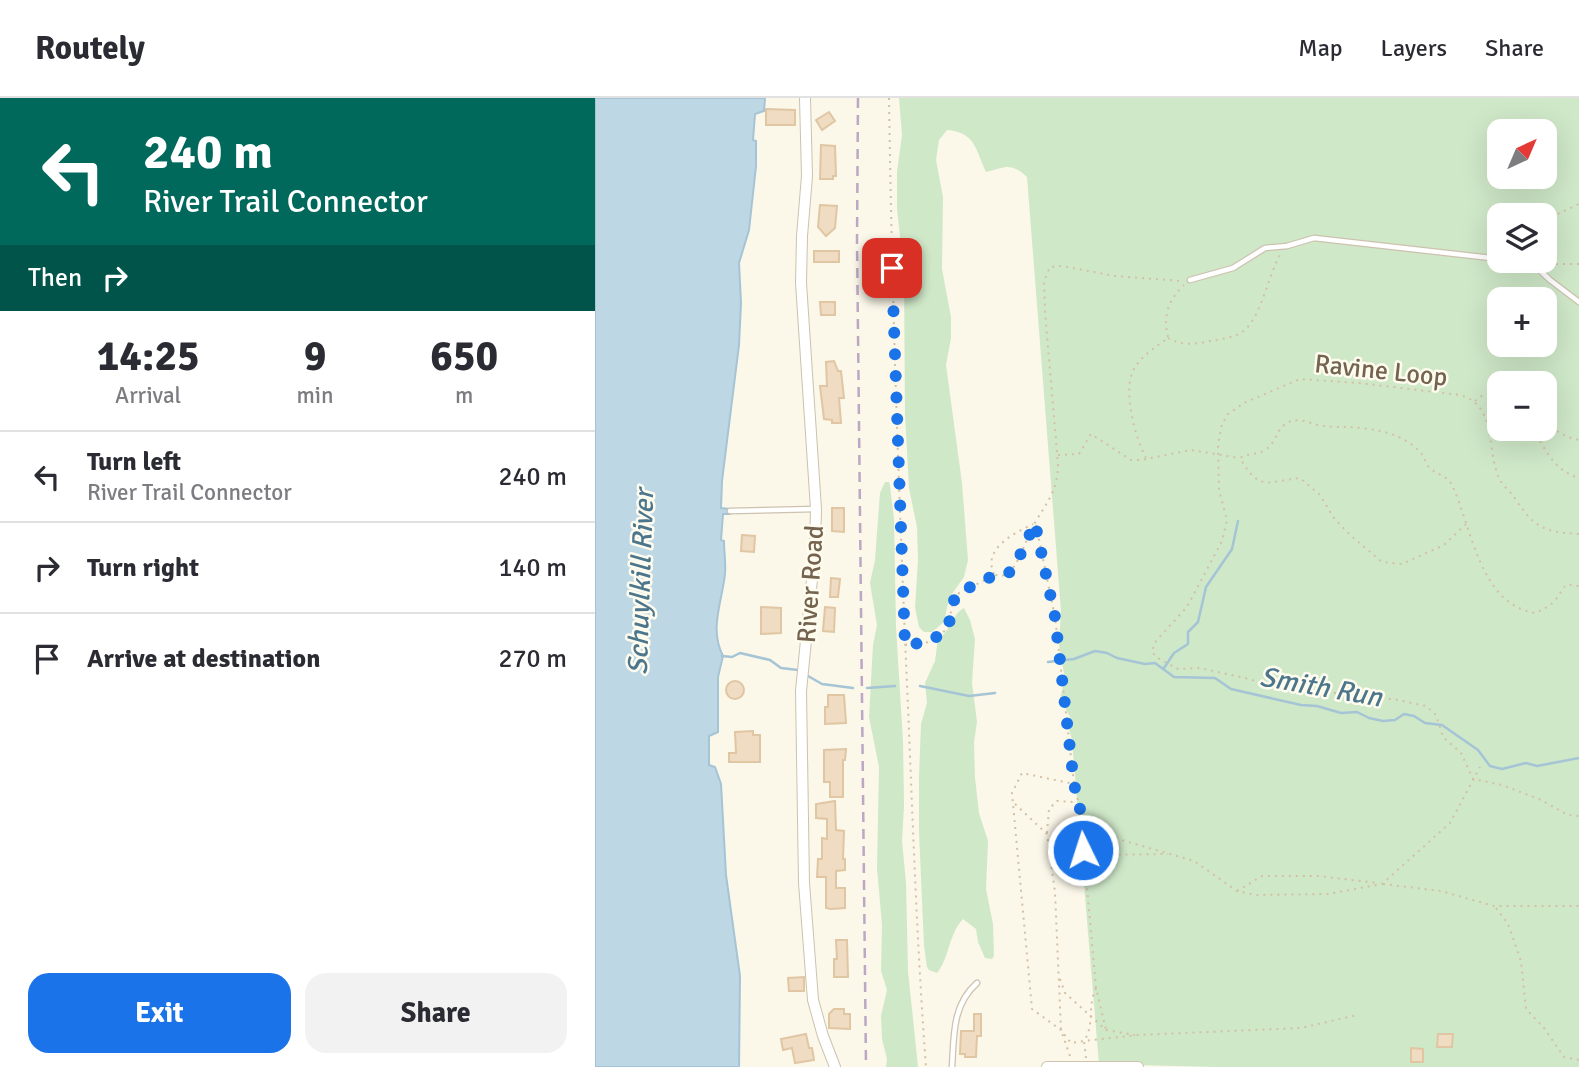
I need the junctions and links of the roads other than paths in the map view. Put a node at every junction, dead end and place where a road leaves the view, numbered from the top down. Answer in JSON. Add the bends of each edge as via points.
{"nodes":[{"id":1,"x":805,"y":98,"type":"edge"},
{"id":2,"x":1487,"y":258,"type":"edge"},
{"id":3,"x":1543,"y":273,"type":"edge"},
{"id":4,"x":1190,"y":280,"type":"road end"},
{"id":5,"x":1579,"y":302,"type":"edge"},
{"id":6,"x":816,"y":509,"type":"junction"},
{"id":7,"x":730,"y":511,"type":"dead end"},
{"id":8,"x":977,"y":983,"type":"dead end"},
{"id":9,"x":1073,"y":1066,"type":"edge"},
{"id":10,"x":1087,"y":1066,"type":"edge"},
{"id":11,"x":835,"y":1067,"type":"edge"},
{"id":12,"x":952,"y":1067,"type":"edge"},
{"id":13,"x":1047,"y":1067,"type":"edge"},
{"id":14,"x":1137,"y":1067,"type":"edge"}],
"edges":[{"from":1,"to":6,"type":"street","name":"River Road","via":[[807,176],[801,273]]},
{"from":2,"to":4,"type":"lane","via":[[1304,239],[1265,248],[1233,268]]},
{"from":3,"to":5,"type":"lane"},
{"from":6,"to":7,"type":"lane"},
{"from":6,"to":11,"type":"street","name":"River Road","via":[[801,691],[804,883],[814,1000]]},
{"from":8,"to":12,"type":"lane","via":[[956,1017]]},
{"from":9,"to":10,"type":"street"},
{"from":9,"to":13,"type":"street"},
{"from":10,"to":14,"type":"street"}]}
